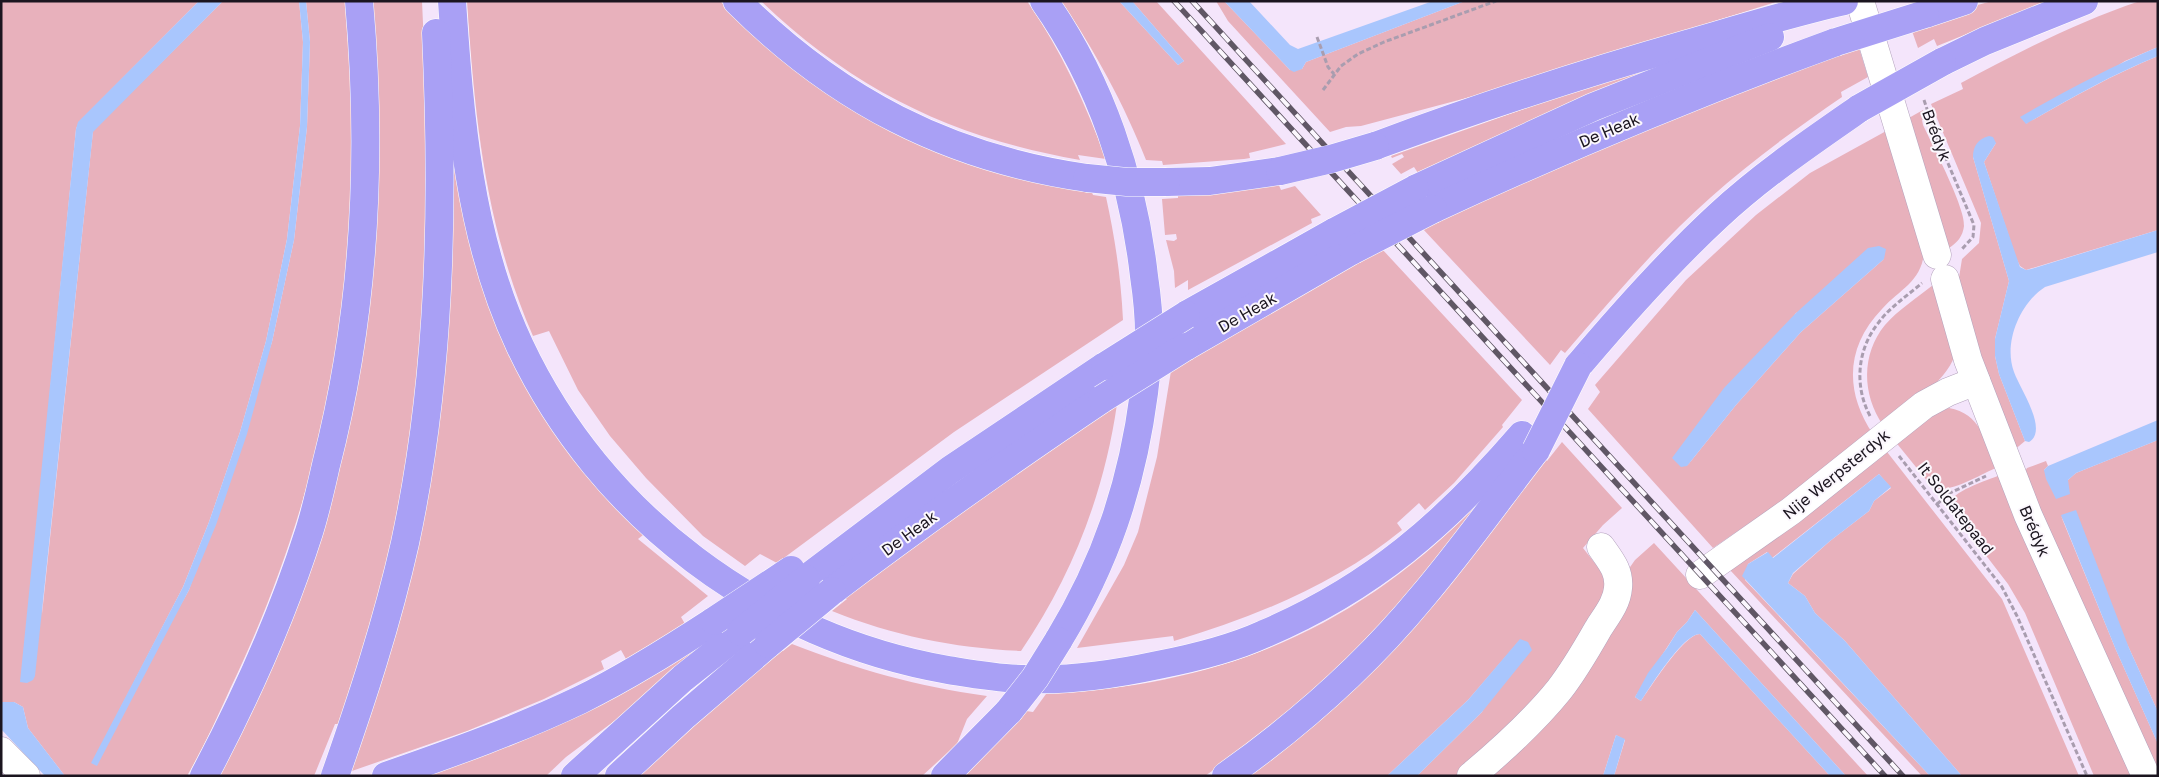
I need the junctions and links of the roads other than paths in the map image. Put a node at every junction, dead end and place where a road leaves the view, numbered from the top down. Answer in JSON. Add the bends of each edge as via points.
{"nodes":[{"id":1,"x":359,"y":1,"type":"edge"},
{"id":2,"x":435,"y":1,"type":"edge"},
{"id":3,"x":452,"y":1,"type":"edge"},
{"id":4,"x":737,"y":1,"type":"edge"},
{"id":5,"x":1044,"y":1,"type":"edge"},
{"id":6,"x":1859,"y":1,"type":"edge"},
{"id":7,"x":1964,"y":1,"type":"edge"},
{"id":8,"x":2084,"y":1,"type":"edge"},
{"id":9,"x":1832,"y":7,"type":"edge"},
{"id":10,"x":1424,"y":199,"type":"junction"},
{"id":11,"x":1344,"y":241,"type":"junction"},
{"id":12,"x":1976,"y":381,"type":"junction"},
{"id":13,"x":1529,"y":442,"type":"junction"},
{"id":14,"x":1601,"y":547,"type":"dead end"},
{"id":15,"x":799,"y":574,"type":"junction"},
{"id":16,"x":1700,"y":575,"type":"dead end"},
{"id":17,"x":1,"y":751,"type":"edge"},
{"id":18,"x":26,"y":776,"type":"edge"},
{"id":19,"x":204,"y":776,"type":"edge"},
{"id":20,"x":335,"y":776,"type":"edge"},
{"id":21,"x":386,"y":776,"type":"edge"},
{"id":22,"x":575,"y":776,"type":"edge"},
{"id":23,"x":619,"y":776,"type":"edge"},
{"id":24,"x":945,"y":776,"type":"edge"},
{"id":25,"x":1226,"y":776,"type":"edge"},
{"id":26,"x":1471,"y":776,"type":"edge"},
{"id":27,"x":2146,"y":776,"type":"edge"}],
"edges":[{"from":1,"to":19,"type":"highway","via":[[366,106],[365,196],[358,295],[342,400],[310,530],[289,589],[262,659]]},
{"from":2,"to":20,"type":"highway","via":[[440,114],[440,248],[434,347],[422,447],[405,542],[383,631]]},
{"from":3,"to":13,"type":"highway","via":[[466,149],[490,268],[520,347],[554,406],[613,486],[671,542],[755,601],[849,644],[927,666],[1026,680],[1135,670],[1222,649],[1297,619],[1373,576],[1441,522],[1496,465]]},
{"from":4,"to":9,"type":"highway","bridge":true,"via":[[805,62],[880,112],[983,156],[1033,169],[1127,182],[1210,181],[1331,159],[1641,56],[1785,15]]},
{"from":5,"to":24,"type":"highway","bridge":true,"via":[[1091,84],[1120,158],[1139,240],[1147,300],[1149,337],[1142,412],[1125,492],[1088,590],[1034,678],[1009,711]]},
{"from":6,"to":9,"type":"highway","name":"De Heak"},
{"from":6,"to":12,"type":"street","name":"Brédyk"},
{"from":7,"to":10,"type":"highway","name":"De Heak","bridge":true,"via":[[1836,42]]},
{"from":8,"to":13,"type":"highway","bridge":true,"via":[[1942,62],[1860,108],[1777,166],[1719,215],[1660,273],[1578,366]]},
{"from":9,"to":10,"type":"highway","name":"De Heak","via":[[1593,107]]},
{"from":10,"to":11,"type":"highway","name":"De Heak","bridge":true},
{"from":11,"to":15,"type":"highway","name":"De Heak","bridge":true,"via":[[1186,315],[950,470],[837,555]]},
{"from":11,"to":23,"type":"highway","name":"De Heak","bridge":true,"via":[[954,500],[832,591],[718,686]]},
{"from":12,"to":16,"type":"street","name":"Nije Werpsterdyk","via":[[1924,405],[1791,510]]},
{"from":12,"to":27,"type":"street","name":"Brédyk","via":[[2078,629]]},
{"from":13,"to":25,"type":"highway","via":[[1452,560],[1422,598],[1338,685],[1292,726]]},
{"from":14,"to":26,"type":"street","via":[[1615,566],[1618,577],[1614,603],[1558,690]]},
{"from":15,"to":21,"type":"highway","bridge":true,"via":[[580,700],[486,741]]},
{"from":15,"to":22,"type":"highway","name":"De Heak","bridge":true,"via":[[740,632],[683,678]]},
{"from":17,"to":18,"type":"street"}]}
